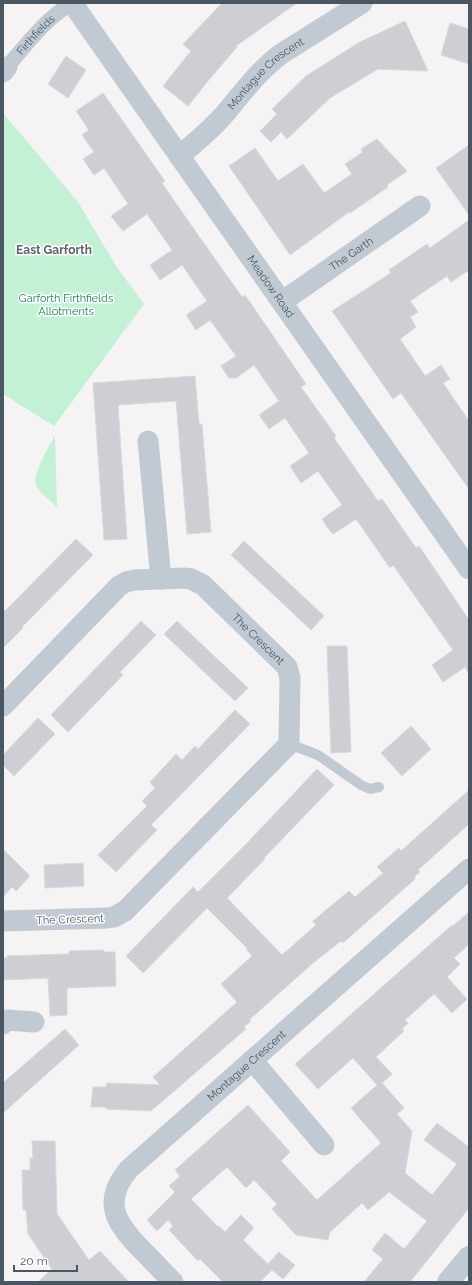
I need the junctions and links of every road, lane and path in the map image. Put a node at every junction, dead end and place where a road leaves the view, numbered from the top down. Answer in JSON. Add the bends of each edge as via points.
{"nodes":[{"id":1,"x":72,"y":3,"type":"edge"},
{"id":2,"x":75,"y":3,"type":"edge"},
{"id":3,"x":362,"y":3,"type":"edge"},
{"id":4,"x":5,"y":69,"type":"edge"},
{"id":5,"x":179,"y":156,"type":"junction"},
{"id":6,"x":420,"y":206,"type":"dead end"},
{"id":7,"x":283,"y":301,"type":"junction"},
{"id":8,"x":148,"y":441,"type":"dead end"},
{"id":9,"x":469,"y":569,"type":"edge"},
{"id":10,"x":161,"y":579,"type":"junction"},
{"id":11,"x":3,"y":706,"type":"edge"},
{"id":12,"x":289,"y":744,"type":"junction"},
{"id":13,"x":380,"y":787,"type":"dead end"},
{"id":14,"x":469,"y":869,"type":"edge"},
{"id":15,"x":3,"y":921,"type":"edge"},
{"id":16,"x":4,"y":1018,"type":"edge"},
{"id":17,"x":34,"y":1022,"type":"dead end"},
{"id":18,"x":252,"y":1060,"type":"junction"},
{"id":19,"x":324,"y":1145,"type":"dead end"},
{"id":20,"x":469,"y":1256,"type":"edge"},
{"id":21,"x":174,"y":1282,"type":"edge"},
{"id":22,"x":448,"y":1282,"type":"edge"}],
"edges":[{"from":1,"to":4,"type":"street","name":"Firthfields","via":[[59,10],[46,22]]},
{"from":2,"to":5,"type":"street","name":"Meadow Road","via":[[77,10]]},
{"from":3,"to":5,"type":"street","name":"Montague Crescent","via":[[280,54],[201,138]]},
{"from":5,"to":7,"type":"street","name":"Meadow Road"},
{"from":6,"to":7,"type":"street","name":"The Garth"},
{"from":7,"to":9,"type":"street","name":"Meadow Road"},
{"from":8,"to":10,"type":"street"},
{"from":10,"to":11,"type":"street","name":"The Crescent","via":[[129,581],[119,586]]},
{"from":10,"to":12,"type":"street","name":"The Crescent","via":[[184,578],[203,585],[287,668],[290,678]]},
{"from":12,"to":13,"type":"lane","via":[[318,755],[361,785],[370,788]]},
{"from":12,"to":15,"type":"street","name":"The Crescent","via":[[120,915],[108,918]]},
{"from":14,"to":18,"type":"street","name":"Montague Crescent"},
{"from":16,"to":17,"type":"street"},
{"from":18,"to":19,"type":"street"},
{"from":18,"to":21,"type":"street","name":"Montague Crescent","via":[[128,1169],[115,1191],[114,1205],[123,1230]]},
{"from":20,"to":22,"type":"street"}]}
